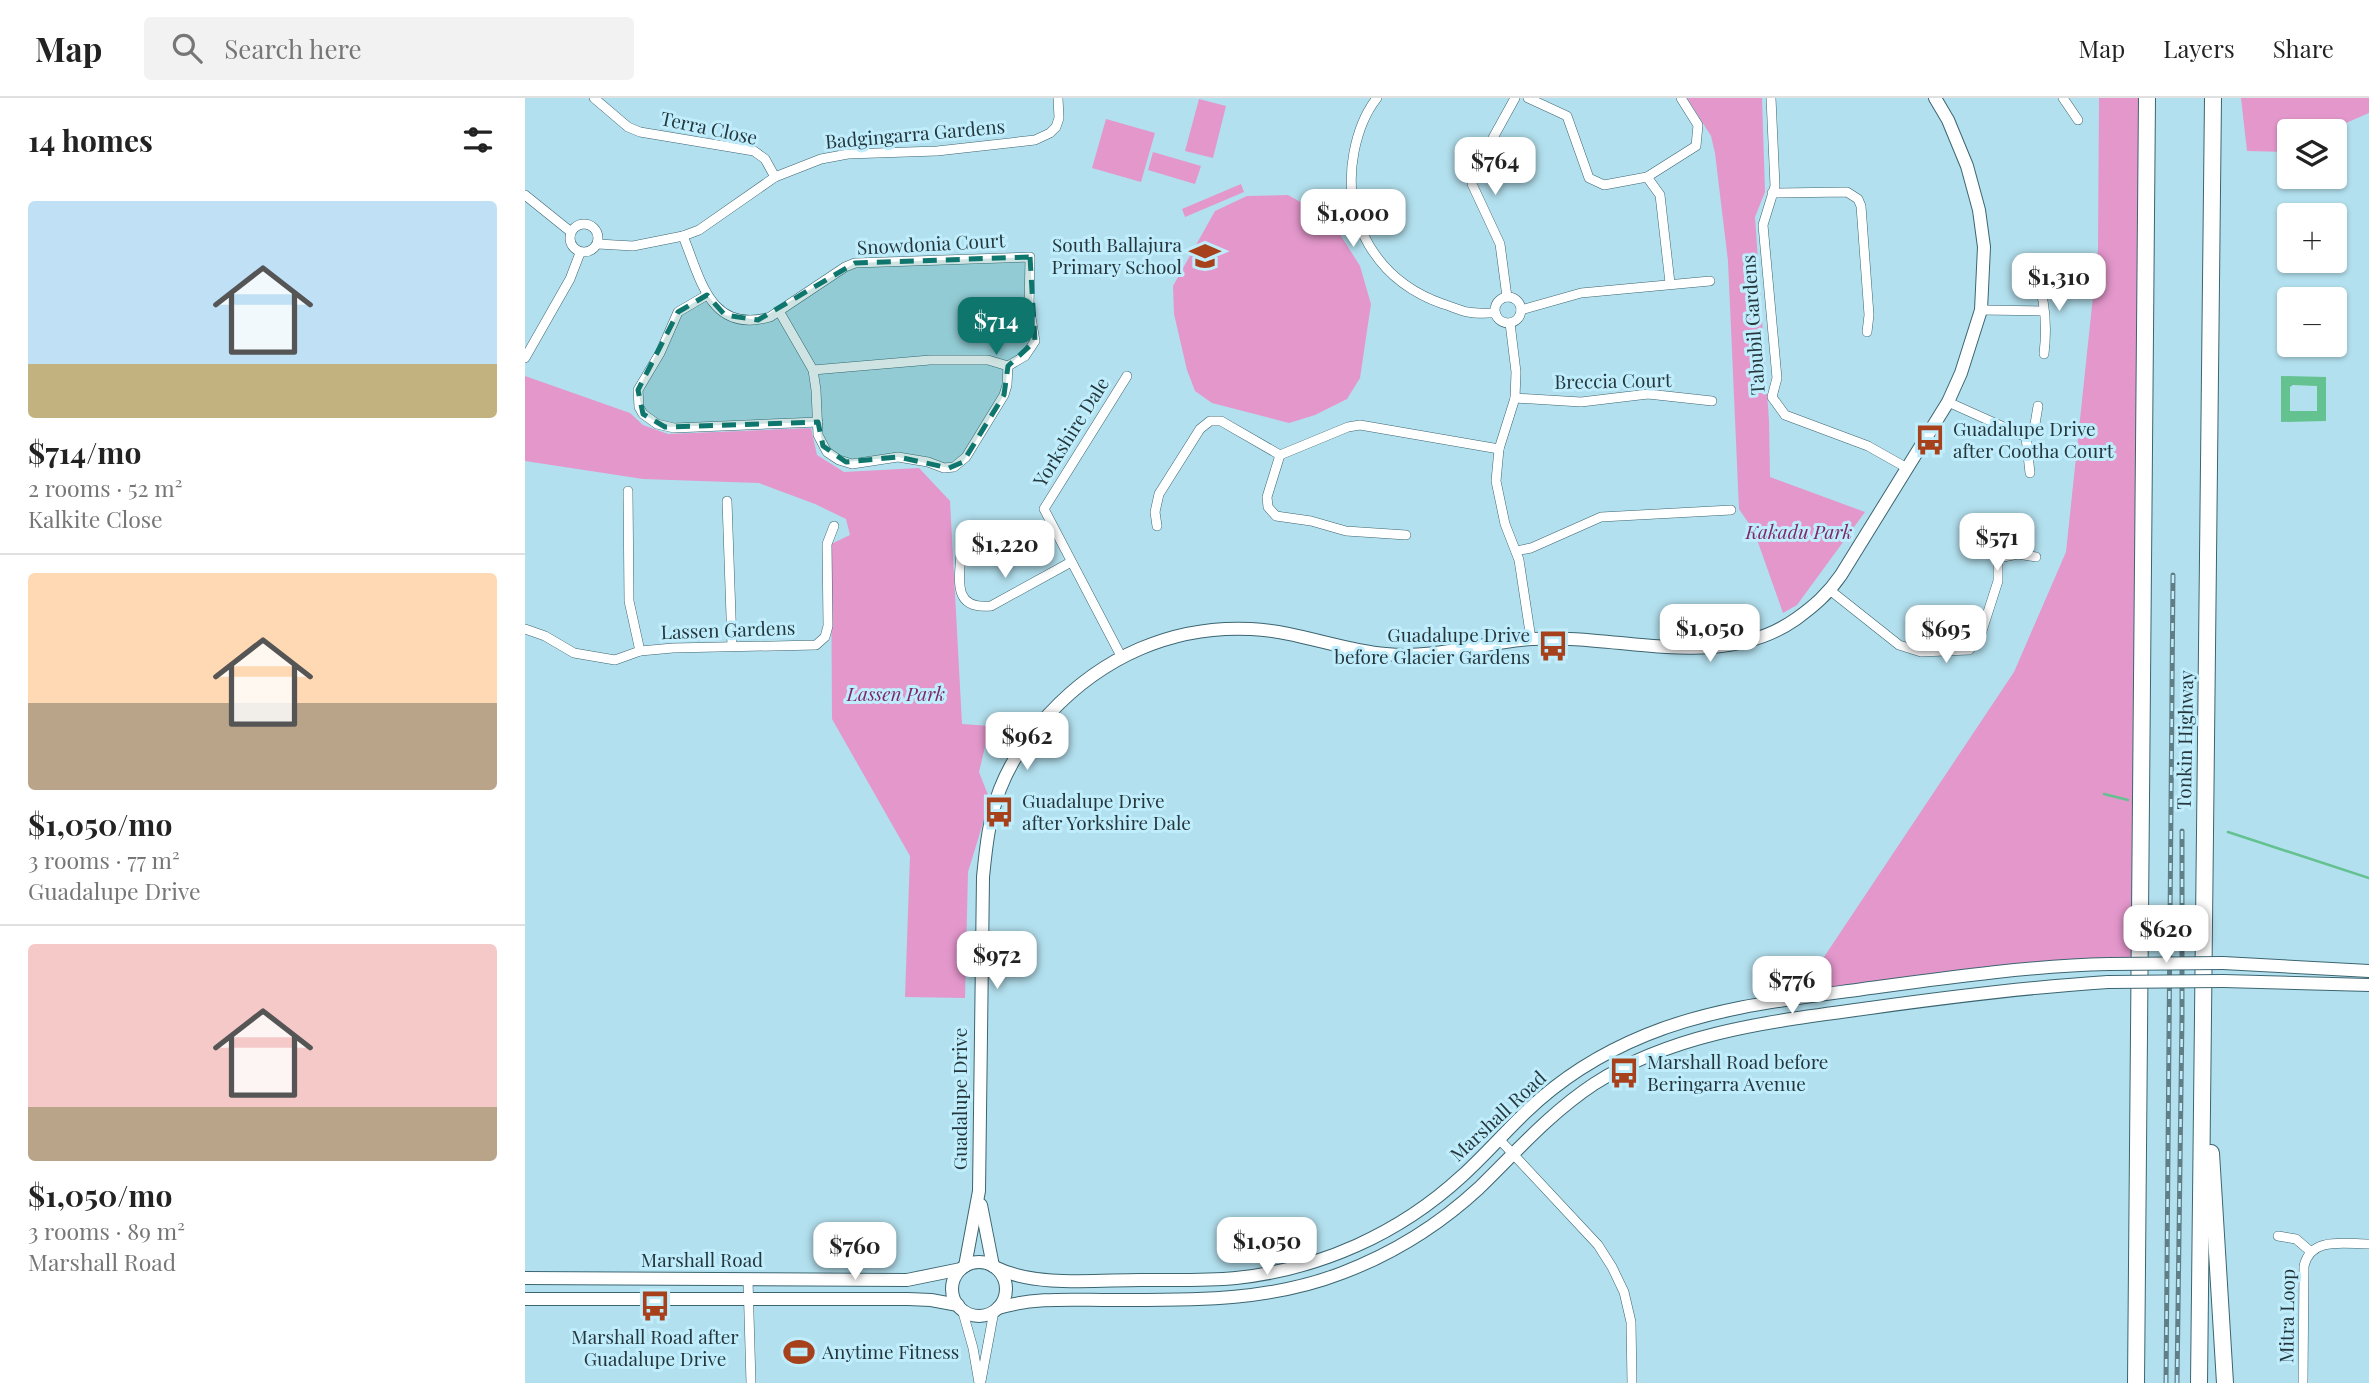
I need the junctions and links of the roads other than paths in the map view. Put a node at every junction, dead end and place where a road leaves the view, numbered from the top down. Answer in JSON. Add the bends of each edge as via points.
{"nodes":[{"id":1,"x":594,"y":98,"type":"edge"},
{"id":2,"x":1058,"y":98,"type":"edge"},
{"id":3,"x":1377,"y":98,"type":"edge"},
{"id":4,"x":1515,"y":98,"type":"edge"},
{"id":5,"x":1528,"y":98,"type":"edge"},
{"id":6,"x":1681,"y":98,"type":"edge"},
{"id":7,"x":1772,"y":98,"type":"edge"},
{"id":8,"x":1935,"y":98,"type":"edge"},
{"id":9,"x":2063,"y":98,"type":"edge"},
{"id":10,"x":2147,"y":98,"type":"edge"},
{"id":11,"x":2213,"y":98,"type":"edge"},
{"id":12,"x":2077,"y":120,"type":"dead end"},
{"id":13,"x":775,"y":177,"type":"junction"},
{"id":14,"x":1647,"y":177,"type":"junction"},
{"id":15,"x":1772,"y":193,"type":"junction"},
{"id":16,"x":525,"y":195,"type":"edge"},
{"id":17,"x":571,"y":232,"type":"junction"},
{"id":18,"x":683,"y":236,"type":"junction"},
{"id":19,"x":598,"y":244,"type":"junction"},
{"id":20,"x":580,"y":253,"type":"junction"},
{"id":21,"x":2036,"y":277,"type":"dead end"},
{"id":22,"x":1710,"y":281,"type":"dead end"},
{"id":23,"x":1670,"y":283,"type":"junction"},
{"id":24,"x":707,"y":295,"type":"junction"},
{"id":25,"x":1507,"y":297,"type":"junction"},
{"id":26,"x":1521,"y":310,"type":"junction"},
{"id":27,"x":1981,"y":310,"type":"junction"},
{"id":28,"x":779,"y":311,"type":"junction"},
{"id":29,"x":2043,"y":311,"type":"junction"},
{"id":30,"x":1495,"y":313,"type":"junction"},
{"id":31,"x":1510,"y":323,"type":"junction"},
{"id":32,"x":1867,"y":332,"type":"dead end"},
{"id":33,"x":526,"y":353,"type":"edge"},
{"id":34,"x":2045,"y":354,"type":"dead end"},
{"id":35,"x":1008,"y":366,"type":"junction"},
{"id":36,"x":813,"y":369,"type":"junction"},
{"id":37,"x":1127,"y":376,"type":"dead end"},
{"id":38,"x":1515,"y":398,"type":"junction"},
{"id":39,"x":1712,"y":401,"type":"dead end"},
{"id":40,"x":1948,"y":402,"type":"junction"},
{"id":41,"x":2038,"y":406,"type":"dead end"},
{"id":42,"x":818,"y":422,"type":"junction"},
{"id":43,"x":2026,"y":437,"type":"junction"},
{"id":44,"x":1499,"y":449,"type":"junction"},
{"id":45,"x":1280,"y":455,"type":"junction"},
{"id":46,"x":1907,"y":468,"type":"junction"},
{"id":47,"x":2030,"y":473,"type":"dead end"},
{"id":48,"x":628,"y":491,"type":"dead end"},
{"id":49,"x":727,"y":501,"type":"dead end"},
{"id":50,"x":1731,"y":510,"type":"dead end"},
{"id":51,"x":834,"y":526,"type":"dead end"},
{"id":52,"x":1157,"y":526,"type":"dead end"},
{"id":53,"x":1406,"y":536,"type":"dead end"},
{"id":54,"x":1969,"y":540,"type":"dead end"},
{"id":55,"x":1516,"y":551,"type":"junction"},
{"id":56,"x":961,"y":554,"type":"dead end"},
{"id":57,"x":2036,"y":557,"type":"dead end"},
{"id":58,"x":1999,"y":558,"type":"junction"},
{"id":59,"x":1071,"y":562,"type":"junction"},
{"id":60,"x":1831,"y":591,"type":"junction"},
{"id":61,"x":525,"y":629,"type":"edge"},
{"id":62,"x":1531,"y":639,"type":"junction"},
{"id":63,"x":732,"y":645,"type":"junction"},
{"id":64,"x":640,"y":651,"type":"junction"},
{"id":65,"x":1121,"y":656,"type":"junction"},
{"id":66,"x":2369,"y":971,"type":"edge"},
{"id":67,"x":2369,"y":985,"type":"edge"},
{"id":68,"x":2139,"y":1025,"type":"junction"},
{"id":69,"x":2203,"y":1025,"type":"junction"},
{"id":70,"x":1499,"y":1139,"type":"junction"},
{"id":71,"x":1513,"y":1153,"type":"junction"},
{"id":72,"x":979,"y":1191,"type":"junction"},
{"id":73,"x":2279,"y":1236,"type":"dead end"},
{"id":74,"x":2369,"y":1244,"type":"edge"},
{"id":75,"x":2310,"y":1251,"type":"junction"},
{"id":76,"x":995,"y":1267,"type":"junction"},
{"id":77,"x":963,"y":1268,"type":"junction"},
{"id":78,"x":525,"y":1278,"type":"edge"},
{"id":79,"x":748,"y":1280,"type":"junction"},
{"id":80,"x":525,"y":1299,"type":"edge"},
{"id":81,"x":748,"y":1300,"type":"junction"},
{"id":82,"x":960,"y":1307,"type":"junction"},
{"id":83,"x":996,"y":1309,"type":"junction"},
{"id":84,"x":751,"y":1383,"type":"edge"},
{"id":85,"x":980,"y":1383,"type":"edge"},
{"id":86,"x":1632,"y":1383,"type":"edge"},
{"id":87,"x":2129,"y":1383,"type":"edge"},
{"id":88,"x":2136,"y":1383,"type":"edge"},
{"id":89,"x":2199,"y":1383,"type":"edge"},
{"id":90,"x":2225,"y":1383,"type":"edge"},
{"id":91,"x":2303,"y":1383,"type":"edge"}],
"edges":[{"from":1,"to":13,"type":"street","name":"Terra Close","via":[[640,132],[754,151],[765,159]]},
{"from":2,"to":13,"type":"street","name":"Badgingarra Gardens","via":[[1056,127],[1035,140],[937,151],[848,154]]},
{"from":3,"to":30,"type":"street","via":[[1367,110],[1349,175],[1353,209],[1370,249],[1392,274],[1423,297],[1468,312]]},
{"from":4,"to":25,"type":"street","via":[[1473,168],[1472,184],[1500,244]]},
{"from":5,"to":14,"type":"street","via":[[1567,116],[1589,178],[1604,185]]},
{"from":6,"to":14,"type":"street","via":[[1697,125],[1696,146]]},
{"from":7,"to":15,"type":"street","name":"Tabubil Gardens"},
{"from":8,"to":27,"type":"main road","name":"Guadalupe Drive","via":[[1967,166],[1979,210],[1984,247]]},
{"from":9,"to":12,"type":"street"},
{"from":10,"to":68,"type":"highway"},
{"from":11,"to":69,"type":"highway","name":"Tonkin Highway"},
{"from":13,"to":18,"type":"street","name":"Badgingarra Gardens","via":[[699,230]]},
{"from":14,"to":23,"type":"street","via":[[1660,195]]},
{"from":15,"to":32,"type":"street","via":[[1847,192],[1857,199]]},
{"from":15,"to":46,"type":"street","name":"Tabubil Gardens","via":[[1763,225],[1777,378],[1772,397],[1785,415],[1868,446]]},
{"from":16,"to":17,"type":"street"},
{"from":17,"to":19,"type":"street","via":[[583,224],[593,226]]},
{"from":17,"to":20,"type":"street","via":[[570,242]]},
{"from":18,"to":19,"type":"street","name":"Badgingarra Gardens","via":[[633,246]]},
{"from":18,"to":24,"type":"street","name":"Snowdonia Court"},
{"from":19,"to":20,"type":"street"},
{"from":20,"to":33,"type":"street","via":[[570,279]]},
{"from":21,"to":29,"type":"street"},
{"from":22,"to":23,"type":"street"},
{"from":23,"to":26,"type":"street","via":[[1581,293]]},
{"from":24,"to":28,"type":"street","name":"Snowdonia Court","via":[[717,310],[736,319],[758,320]]},
{"from":24,"to":42,"type":"street","via":[[678,312],[660,353],[641,380],[634,401],[643,414],[664,427]]},
{"from":25,"to":26,"type":"street","via":[[1518,302]]},
{"from":25,"to":30,"type":"street","via":[[1499,301]]},
{"from":26,"to":31,"type":"street"},
{"from":27,"to":29,"type":"street"},
{"from":27,"to":40,"type":"main road","name":"Guadalupe Drive"},
{"from":28,"to":35,"type":"street","name":"Snowdonia Court","via":[[855,263],[1030,257],[1029,306],[1035,341],[1025,356]]},
{"from":28,"to":36,"type":"street"},
{"from":29,"to":34,"type":"street"},
{"from":30,"to":31,"type":"street","via":[[1500,321]]},
{"from":31,"to":38,"type":"street"},
{"from":35,"to":36,"type":"street","via":[[988,360],[930,360]]},
{"from":35,"to":42,"type":"street","via":[[1004,395],[966,457],[949,468],[898,457],[860,464],[839,460],[820,441]]},
{"from":36,"to":42,"type":"street"},
{"from":37,"to":59,"type":"street","name":"Yorkshire Dale","via":[[1044,509]]},
{"from":38,"to":39,"type":"street","name":"Breccia Court","via":[[1581,402],[1648,394]]},
{"from":38,"to":44,"type":"street"},
{"from":40,"to":43,"type":"street"},
{"from":40,"to":46,"type":"main road","name":"Guadalupe Drive"},
{"from":41,"to":43,"type":"street","via":[[2035,424]]},
{"from":43,"to":47,"type":"street"},
{"from":44,"to":45,"type":"street","via":[[1360,425]]},
{"from":44,"to":55,"type":"street","via":[[1499,500]]},
{"from":45,"to":52,"type":"street","via":[[1221,421],[1210,421],[1200,429],[1159,494]]},
{"from":45,"to":53,"type":"street","via":[[1267,497],[1276,516],[1346,531]]},
{"from":46,"to":60,"type":"main road","name":"Guadalupe Drive"},
{"from":48,"to":64,"type":"street","via":[[629,601]]},
{"from":49,"to":63,"type":"street"},
{"from":50,"to":55,"type":"street","via":[[1601,517]]},
{"from":51,"to":63,"type":"street","name":"Lassen Gardens","via":[[827,544],[825,637],[816,645]]},
{"from":54,"to":58,"type":"street"},
{"from":55,"to":62,"type":"street"},
{"from":56,"to":59,"type":"street","via":[[959,587],[964,599],[978,607],[991,606]]},
{"from":57,"to":58,"type":"street"},
{"from":58,"to":60,"type":"street","via":[[1998,580],[1980,637],[1969,650],[1921,652],[1899,645]]},
{"from":59,"to":65,"type":"street","name":"Yorkshire Dale"},
{"from":60,"to":62,"type":"main road","name":"Guadalupe Drive","via":[[1781,629],[1740,644],[1692,648]]},
{"from":61,"to":64,"type":"street","name":"Lassen Gardens","via":[[591,657],[615,660]]},
{"from":62,"to":65,"type":"main road","name":"Guadalupe Drive","via":[[1412,656],[1360,652],[1269,630],[1225,628],[1196,631]]},
{"from":63,"to":64,"type":"street","name":"Lassen Gardens"},
{"from":65,"to":72,"type":"main road","name":"Guadalupe Drive","via":[[1068,694],[1030,734],[1000,787],[989,826],[983,877]]},
{"from":66,"to":70,"type":"main road","name":"Marshall Road","bridge":true,"via":[[2223,963],[2109,964],[1891,985],[1695,1018],[1638,1038],[1584,1066]]},
{"from":67,"to":71,"type":"main road","name":"Marshall Road","bridge":true,"via":[[2108,982],[1947,998],[1741,1028],[1689,1041],[1595,1083]]},
{"from":68,"to":87,"type":"highway"},
{"from":68,"to":88,"type":"highway"},
{"from":69,"to":89,"type":"highway","name":"Tonkin Highway"},
{"from":69,"to":90,"type":"highway"},
{"from":70,"to":71,"type":"street"},
{"from":70,"to":76,"type":"main road","name":"Marshall Road","via":[[1453,1184],[1402,1222],[1333,1256],[1283,1270],[1207,1280],[1069,1280],[1021,1277]]},
{"from":71,"to":83,"type":"main road","name":"Marshall Road","via":[[1457,1208],[1412,1239],[1365,1264],[1314,1283],[1234,1298],[1042,1299]]},
{"from":71,"to":86,"type":"street","via":[[1598,1245],[1612,1267],[1631,1322]]},
{"from":72,"to":76,"type":"main road","name":"Guadalupe Drive"},
{"from":72,"to":77,"type":"main road","name":"Guadalupe Drive"},
{"from":73,"to":75,"type":"street","name":"Mitra Loop","via":[[2296,1239]]},
{"from":74,"to":75,"type":"street","name":"Mitra Loop","via":[[2326,1244]]},
{"from":75,"to":91,"type":"street","name":"Mitra Loop","via":[[2304,1266]]},
{"from":76,"to":77,"type":"main road","via":[[979,1262]]},
{"from":76,"to":83,"type":"main road","via":[[1006,1290]]},
{"from":77,"to":79,"type":"main road","name":"Marshall Road","via":[[907,1280]]},
{"from":77,"to":82,"type":"main road","via":[[953,1287]]},
{"from":78,"to":79,"type":"main road","name":"Marshall Road"},
{"from":79,"to":81,"type":"street"},
{"from":80,"to":81,"type":"main road","name":"Marshall Road"},
{"from":81,"to":82,"type":"main road","name":"Marshall Road","via":[[916,1299]]},
{"from":81,"to":84,"type":"street"},
{"from":82,"to":83,"type":"main road","via":[[975,1315]]},
{"from":82,"to":85,"type":"street"},
{"from":83,"to":85,"type":"street"}]}
